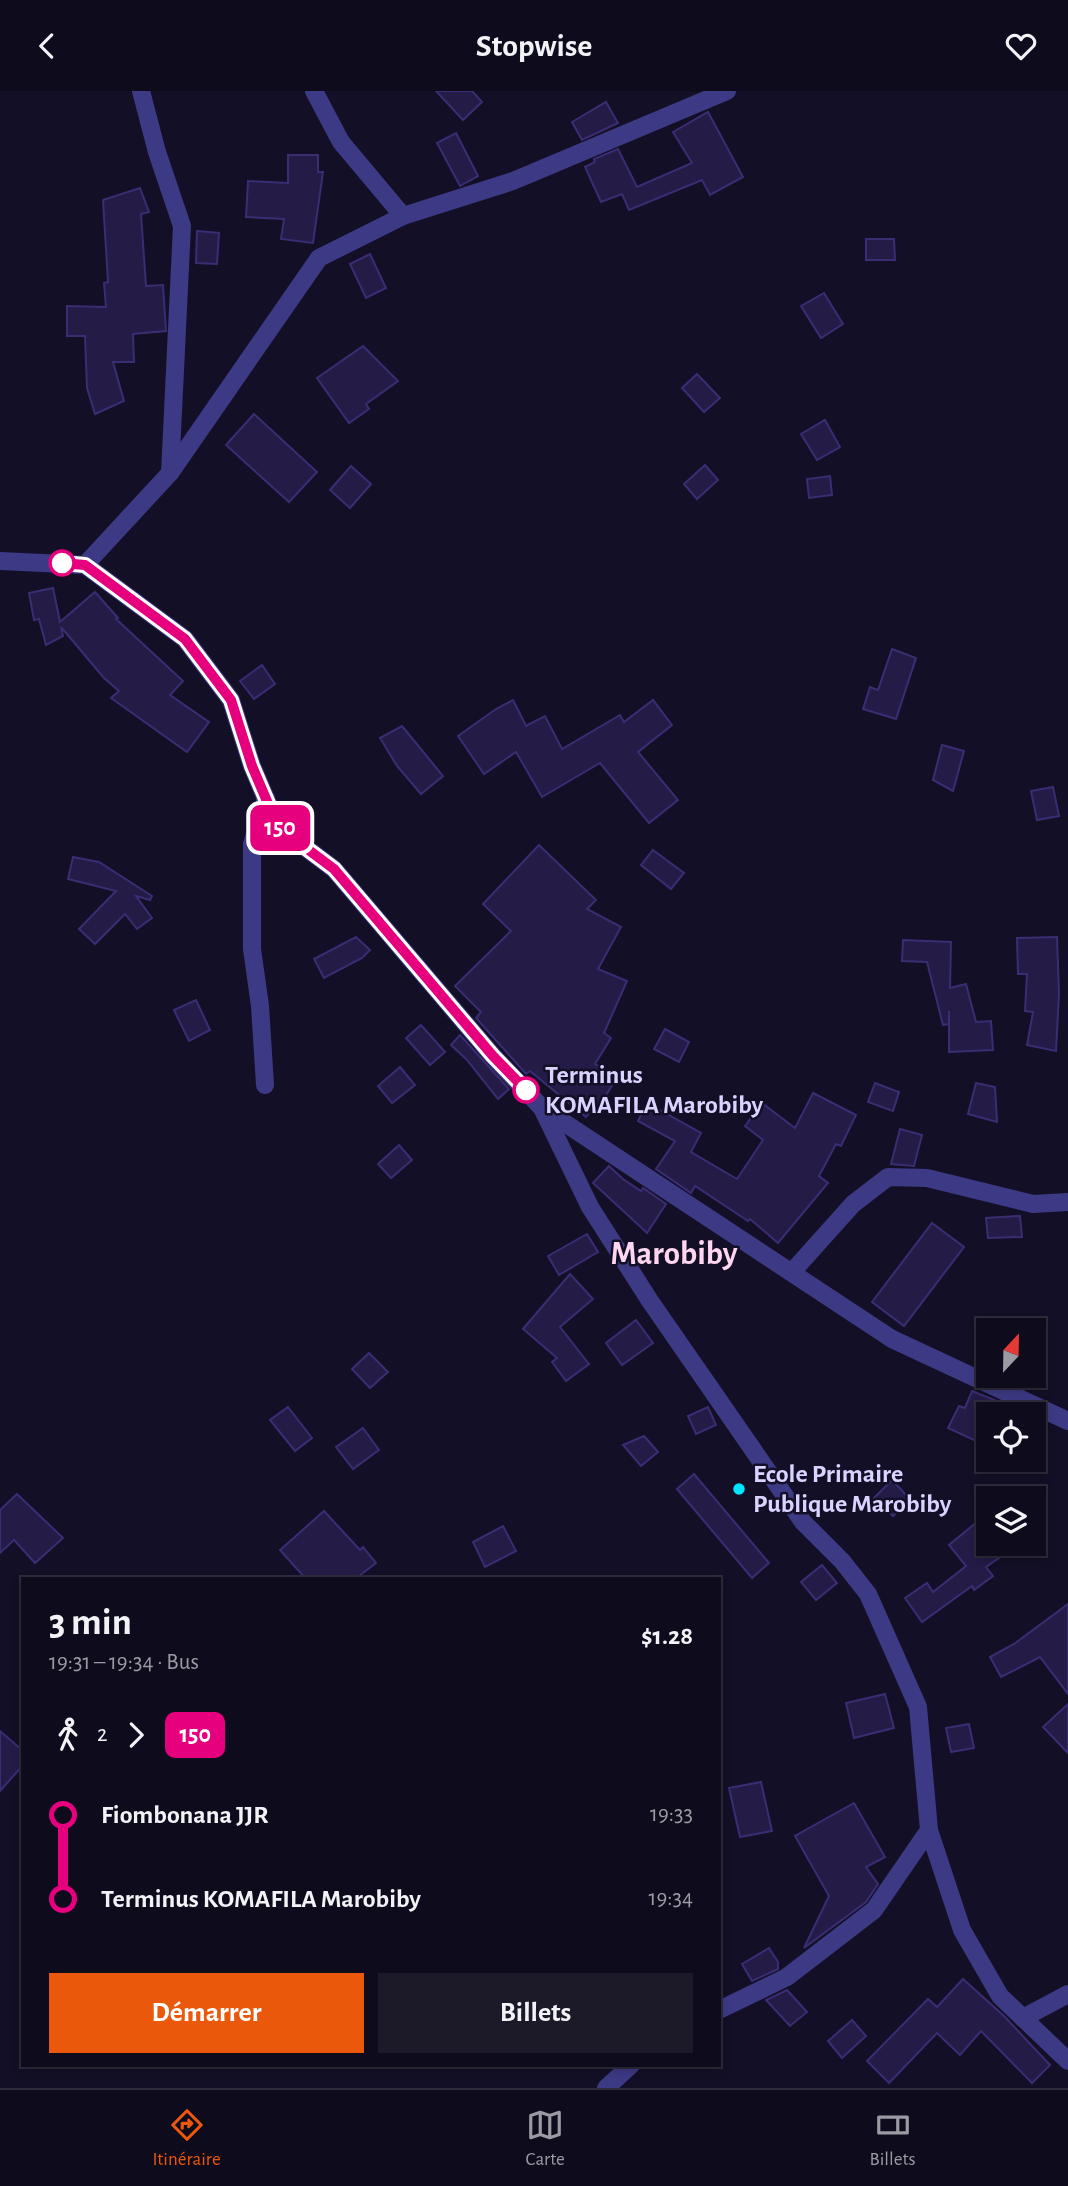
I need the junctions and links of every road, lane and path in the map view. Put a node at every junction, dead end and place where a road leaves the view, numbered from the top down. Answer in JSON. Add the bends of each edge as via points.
{"nodes":[{"id":1,"x":141,"y":91,"type":"edge"},
{"id":2,"x":314,"y":91,"type":"edge"},
{"id":3,"x":727,"y":91,"type":"edge"},
{"id":4,"x":403,"y":216,"type":"junction"},
{"id":5,"x":170,"y":473,"type":"junction"},
{"id":6,"x":0,"y":561,"type":"edge"},
{"id":7,"x":85,"y":565,"type":"junction"},
{"id":8,"x":266,"y":798,"type":"junction"},
{"id":9,"x":265,"y":1085,"type":"dead end"},
{"id":10,"x":542,"y":1108,"type":"junction"},
{"id":11,"x":1068,"y":1202,"type":"edge"},
{"id":12,"x":792,"y":1272,"type":"junction"},
{"id":13,"x":1068,"y":1421,"type":"edge"},
{"id":14,"x":929,"y":1830,"type":"junction"},
{"id":15,"x":1068,"y":1994,"type":"edge"},
{"id":16,"x":721,"y":2009,"type":"edge"},
{"id":17,"x":1023,"y":2018,"type":"junction"},
{"id":18,"x":1068,"y":2061,"type":"edge"},
{"id":19,"x":629,"y":2067,"type":"edge"},
{"id":20,"x":606,"y":2088,"type":"edge"}],
"edges":[{"from":1,"to":5,"type":"street","via":[[182,226]]},
{"from":2,"to":4,"type":"street","via":[[341,142]]},
{"from":3,"to":4,"type":"street","via":[[513,181]]},
{"from":4,"to":5,"type":"street","via":[[319,258]]},
{"from":5,"to":7,"type":"street"},
{"from":6,"to":7,"type":"street"},
{"from":7,"to":8,"type":"street","via":[[185,639],[231,700]]},
{"from":8,"to":9,"type":"street","via":[[252,844],[252,949]]},
{"from":8,"to":10,"type":"street","via":[[278,827],[334,869]]},
{"from":10,"to":12,"type":"street"},
{"from":10,"to":14,"type":"street","via":[[590,1207],[650,1301],[803,1522],[868,1594],[918,1707]]},
{"from":11,"to":12,"type":"street","via":[[1032,1204],[927,1178],[888,1177],[853,1204]]},
{"from":12,"to":13,"type":"street","via":[[892,1339]]},
{"from":14,"to":16,"type":"street","via":[[874,1910],[787,1977]]},
{"from":14,"to":17,"type":"street","via":[[962,1930],[1000,1996]]},
{"from":15,"to":17,"type":"street"},
{"from":17,"to":18,"type":"street"},
{"from":19,"to":20,"type":"street"}]}
